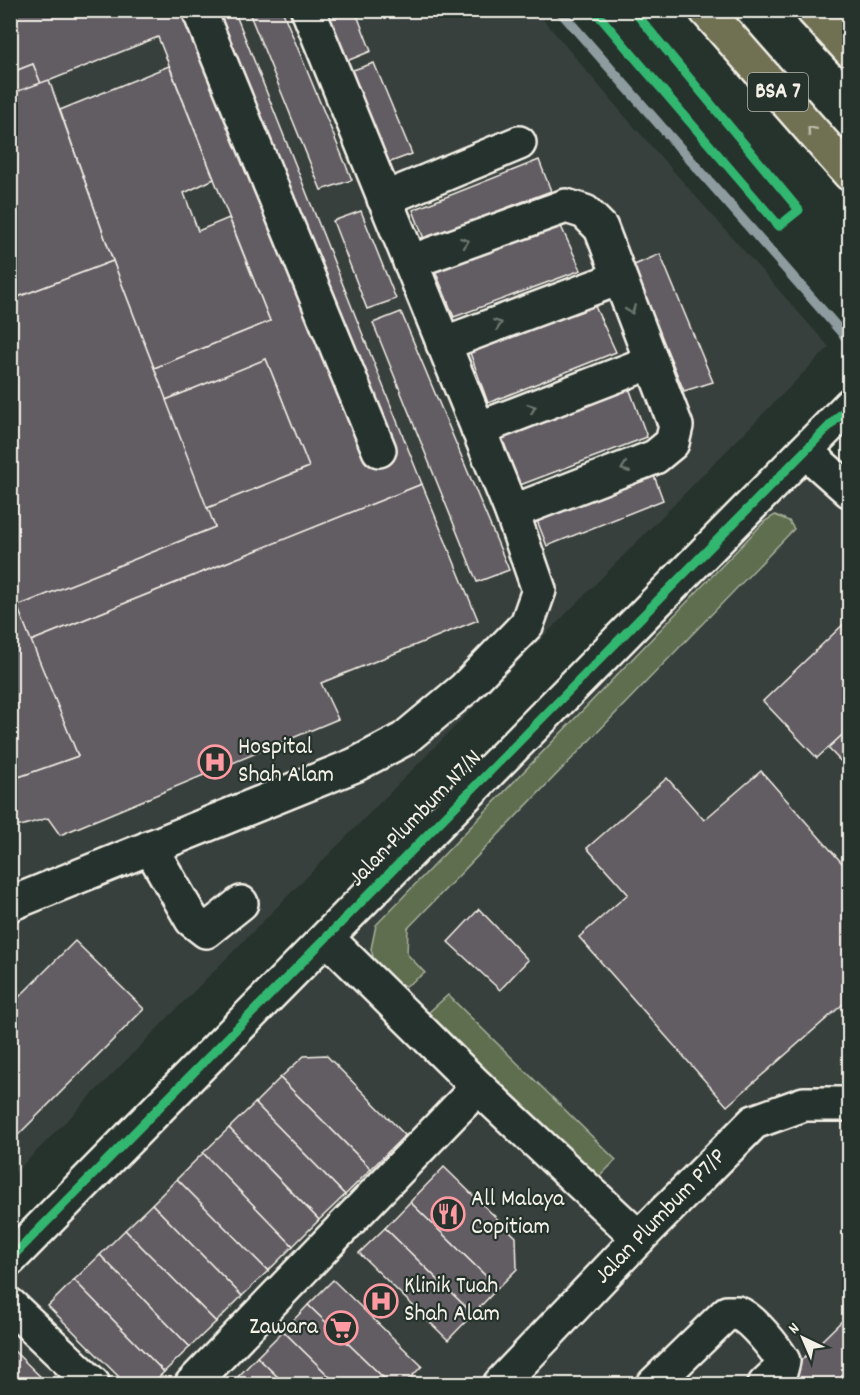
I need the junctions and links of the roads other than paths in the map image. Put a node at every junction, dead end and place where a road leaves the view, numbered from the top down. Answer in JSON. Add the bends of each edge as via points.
{"nodes":[{"id":1,"x":199,"y":10,"type":"edge"},
{"id":2,"x":308,"y":10,"type":"edge"},
{"id":3,"x":706,"y":10,"type":"edge"},
{"id":4,"x":813,"y":10,"type":"edge"},
{"id":5,"x":849,"y":50,"type":"edge"},
{"id":6,"x":519,"y":142,"type":"dead end"},
{"id":7,"x":849,"y":174,"type":"edge"},
{"id":8,"x":384,"y":199,"type":"junction"},
{"id":9,"x":410,"y":262,"type":"junction"},
{"id":10,"x":619,"y":278,"type":"junction"},
{"id":11,"x":443,"y":344,"type":"junction"},
{"id":12,"x":651,"y":363,"type":"junction"},
{"id":13,"x":849,"y":405,"type":"edge"},
{"id":14,"x":478,"y":429,"type":"junction"},
{"id":15,"x":379,"y":450,"type":"dead end"},
{"id":16,"x":805,"y":451,"type":"junction"},
{"id":17,"x":849,"y":491,"type":"edge"},
{"id":18,"x":512,"y":512,"type":"junction"},
{"id":19,"x":150,"y":847,"type":"junction"},
{"id":20,"x":10,"y":903,"type":"edge"},
{"id":21,"x":241,"y":903,"type":"dead end"},
{"id":22,"x":327,"y":938,"type":"junction"},
{"id":23,"x":478,"y":1087,"type":"junction"},
{"id":24,"x":849,"y":1104,"type":"edge"},
{"id":25,"x":639,"y":1238,"type":"junction"},
{"id":26,"x":12,"y":1253,"type":"edge"},
{"id":27,"x":10,"y":1305,"type":"edge"},
{"id":28,"x":93,"y":1384,"type":"edge"},
{"id":29,"x":192,"y":1384,"type":"edge"},
{"id":30,"x":500,"y":1384,"type":"edge"},
{"id":31,"x":654,"y":1384,"type":"edge"},
{"id":32,"x":765,"y":1384,"type":"edge"}],
"edges":[{"from":1,"to":15,"type":"street"},
{"from":2,"to":8,"type":"street"},
{"from":7,"to":3,"type":"main road","number":"BSA 7","one_way":true},
{"from":4,"to":5,"type":"main road"},
{"from":6,"to":8,"type":"street"},
{"from":8,"to":9,"type":"street"},
{"from":9,"to":10,"type":"street","one_way":true,"via":[[566,206],[585,212],[600,228]]},
{"from":9,"to":11,"type":"street"},
{"from":11,"to":10,"type":"street","one_way":true},
{"from":10,"to":12,"type":"street","one_way":true},
{"from":11,"to":14,"type":"street"},
{"from":14,"to":12,"type":"street","one_way":true},
{"from":12,"to":18,"type":"street","one_way":true,"via":[[676,426],[672,443],[655,457]]},
{"from":13,"to":16,"type":"street","name":"Jalan Plumbum N7/N"},
{"from":14,"to":18,"type":"street"},
{"from":16,"to":17,"type":"street"},
{"from":16,"to":22,"type":"street","name":"Jalan Plumbum N7/N"},
{"from":18,"to":19,"type":"street","via":[[539,590],[527,624],[464,689],[404,739],[355,765]]},
{"from":19,"to":20,"type":"street"},
{"from":19,"to":21,"type":"street","via":[[192,920],[206,931]]},
{"from":22,"to":23,"type":"street"},
{"from":22,"to":26,"type":"street","name":"Jalan Plumbum N7/N"},
{"from":23,"to":25,"type":"street"},
{"from":23,"to":29,"type":"street"},
{"from":24,"to":25,"type":"street","name":"Jalan Plumbum P7/P","via":[[804,1104],[754,1122]]},
{"from":25,"to":30,"type":"street","name":"Jalan Plumbum P7/P"},
{"from":27,"to":28,"type":"street"},
{"from":31,"to":32,"type":"street","via":[[727,1313],[738,1314],[751,1323],[783,1361],[782,1369]]}]}
